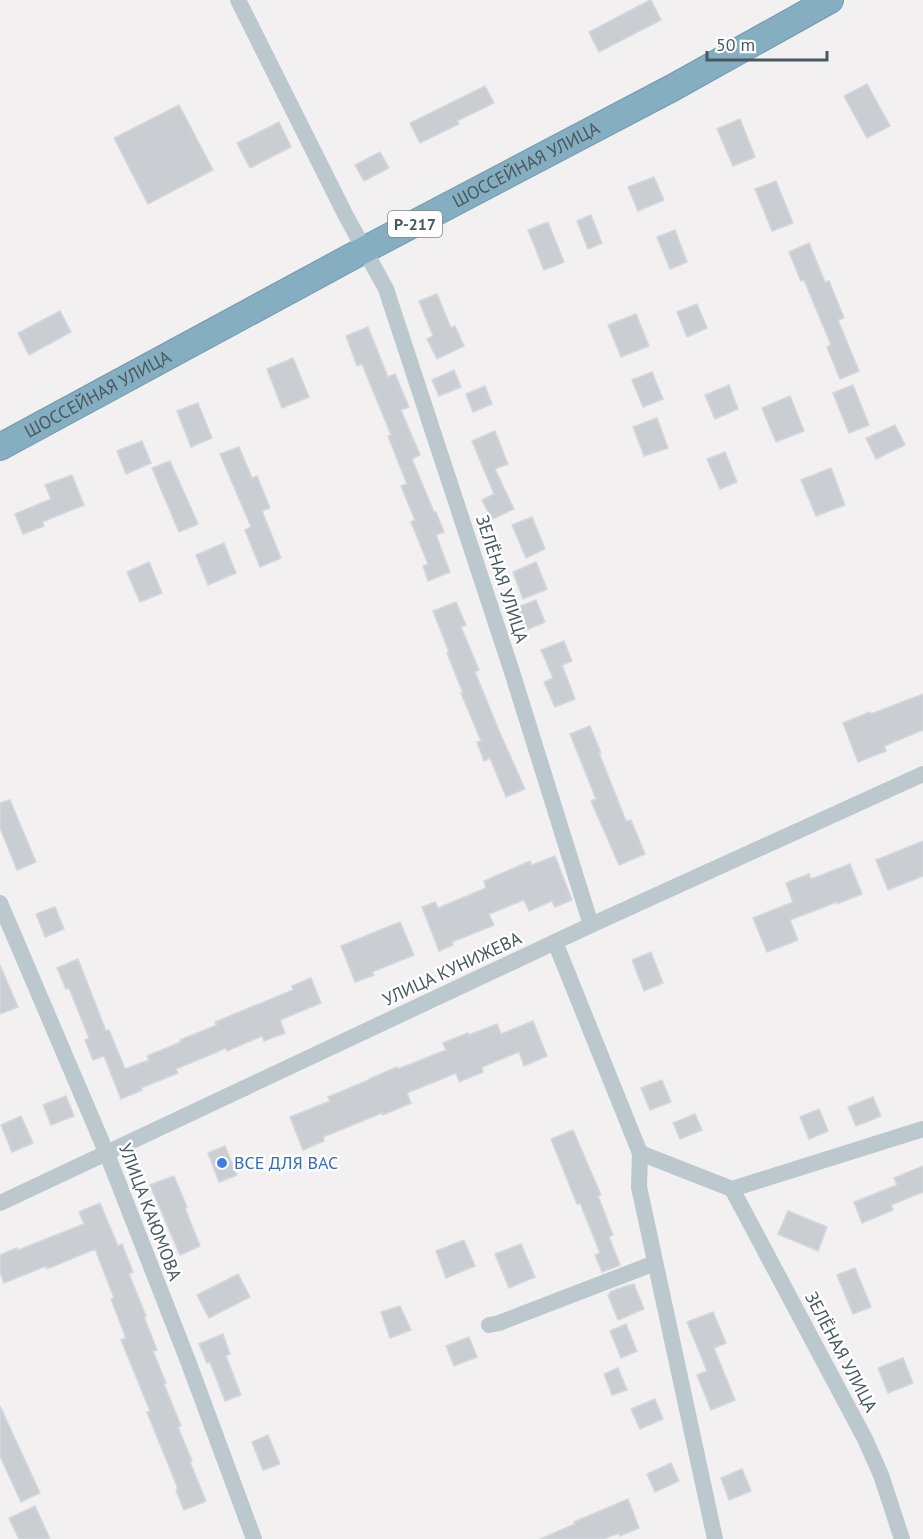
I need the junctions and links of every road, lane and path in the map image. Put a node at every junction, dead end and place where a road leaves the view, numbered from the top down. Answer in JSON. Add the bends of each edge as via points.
{"nodes":[{"id":1,"x":238,"y":0,"type":"edge"},
{"id":2,"x":830,"y":0,"type":"edge"},
{"id":3,"x":364,"y":250,"type":"junction"},
{"id":4,"x":0,"y":447,"type":"edge"},
{"id":5,"x":923,"y":774,"type":"edge"},
{"id":6,"x":0,"y":903,"type":"edge"},
{"id":7,"x":591,"y":925,"type":"junction"},
{"id":8,"x":555,"y":942,"type":"junction"},
{"id":9,"x":923,"y":1129,"type":"edge"},
{"id":10,"x":107,"y":1154,"type":"junction"},
{"id":11,"x":640,"y":1154,"type":"junction"},
{"id":12,"x":732,"y":1189,"type":"junction"},
{"id":13,"x":0,"y":1203,"type":"edge"},
{"id":14,"x":655,"y":1263,"type":"junction"},
{"id":15,"x":489,"y":1325,"type":"dead end"},
{"id":16,"x":254,"y":1539,"type":"edge"},
{"id":17,"x":715,"y":1539,"type":"edge"},
{"id":18,"x":902,"y":1539,"type":"edge"}],
"edges":[{"from":1,"to":3,"type":"street","name":"ЗЕЛЁНАЯ УЛИЦА"},
{"from":2,"to":3,"type":"highway","name":"ШОССЕЙНАЯ УЛИЦА","number":"Р-217"},
{"from":3,"to":4,"type":"highway","name":"ШОССЕЙНАЯ УЛИЦА","number":"Р-217"},
{"from":3,"to":7,"type":"street","name":"ЗЕЛЁНАЯ УЛИЦА","via":[[386,288]]},
{"from":5,"to":7,"type":"street","name":"УЛИЦА КУНИЖЕВА"},
{"from":6,"to":10,"type":"street","name":"УЛИЦА КАЮМОВА"},
{"from":7,"to":8,"type":"street","name":"УЛИЦА КУНИЖЕВА"},
{"from":8,"to":10,"type":"street","name":"УЛИЦА КУНИЖЕВА"},
{"from":8,"to":11,"type":"street"},
{"from":9,"to":12,"type":"street"},
{"from":10,"to":13,"type":"street","name":"УЛИЦА КУНИЖЕВА"},
{"from":10,"to":16,"type":"street","name":"УЛИЦА КАЮМОВА"},
{"from":11,"to":12,"type":"street"},
{"from":11,"to":14,"type":"street","via":[[639,1187]]},
{"from":12,"to":18,"type":"street","name":"ЗЕЛЁНАЯ УЛИЦА","via":[[865,1440]]},
{"from":14,"to":15,"type":"street"},
{"from":14,"to":17,"type":"street"}]}
